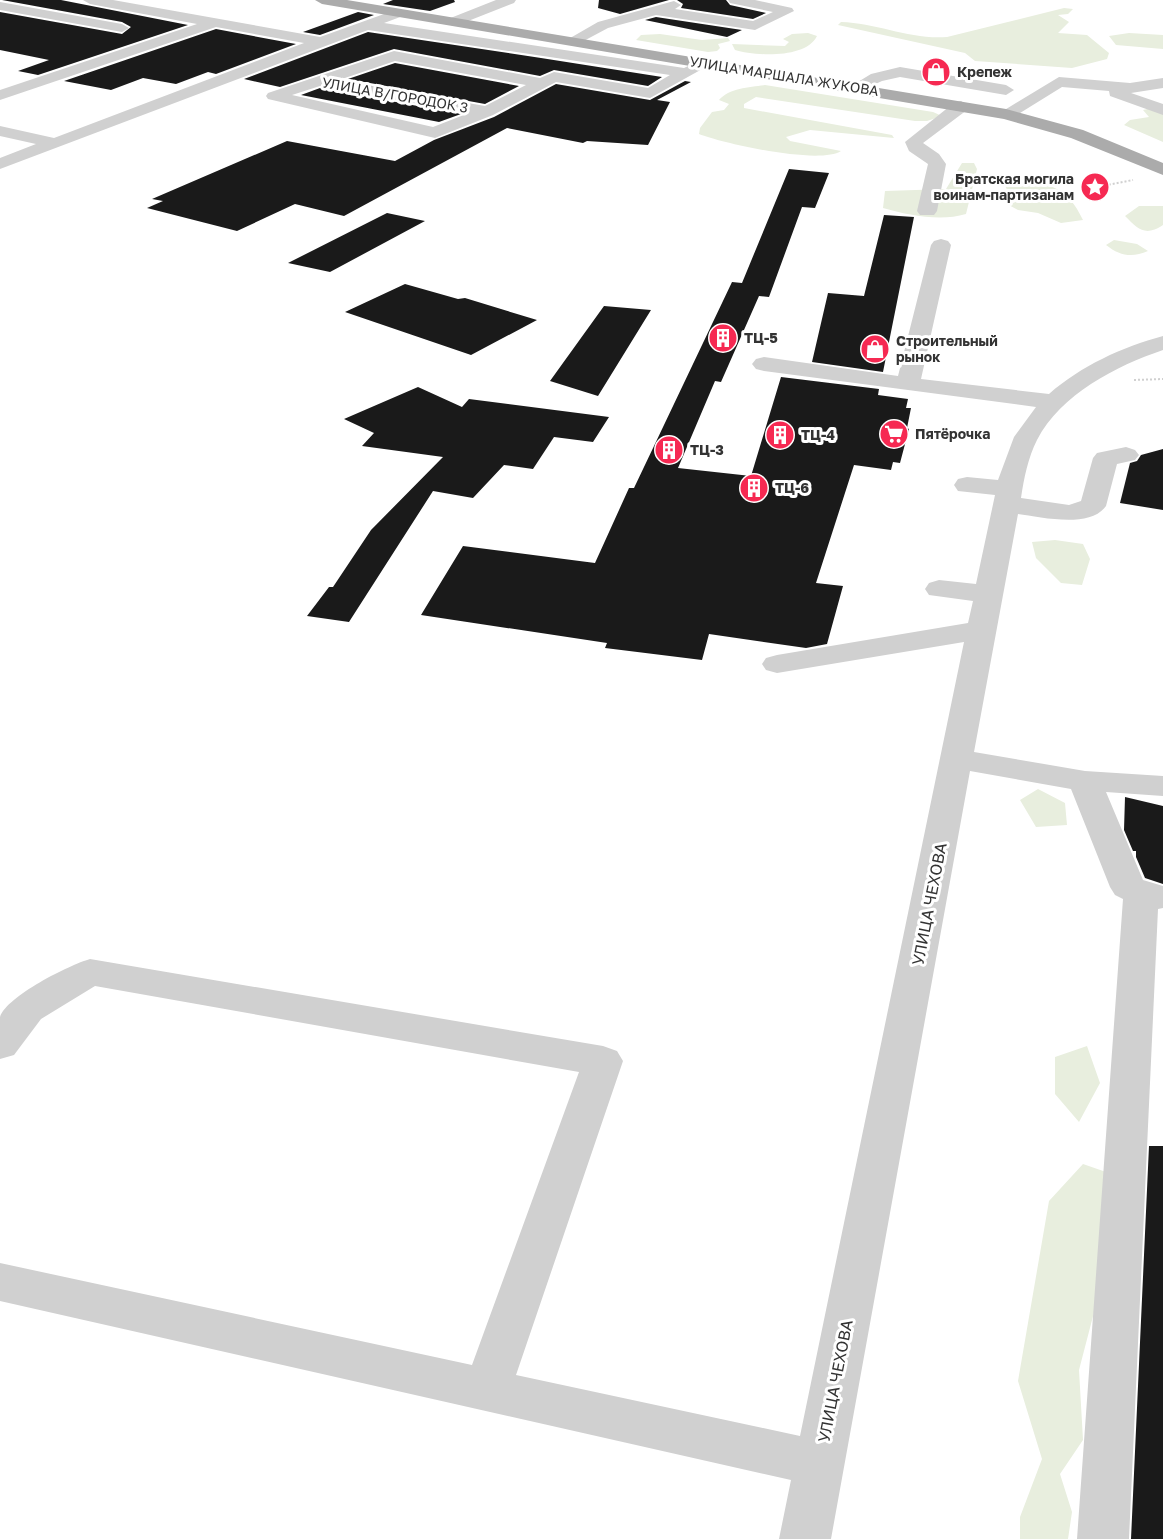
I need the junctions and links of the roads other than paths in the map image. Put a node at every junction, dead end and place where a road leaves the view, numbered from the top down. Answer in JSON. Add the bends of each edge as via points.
{"nodes":[{"id":1,"x":59,"y":0,"type":"edge"},
{"id":2,"x":90,"y":0,"type":"edge"},
{"id":3,"x":322,"y":0,"type":"edge"},
{"id":4,"x":509,"y":0,"type":"edge"},
{"id":5,"x":694,"y":0,"type":"edge"},
{"id":6,"x":735,"y":0,"type":"edge"},
{"id":7,"x":0,"y":6,"type":"edge"},
{"id":8,"x":24,"y":10,"type":"junction"},
{"id":9,"x":654,"y":10,"type":"junction"},
{"id":10,"x":787,"y":11,"type":"junction"},
{"id":11,"x":398,"y":13,"type":"junction"},
{"id":12,"x":216,"y":22,"type":"junction"},
{"id":13,"x":453,"y":22,"type":"junction"},
{"id":14,"x":366,"y":25,"type":"junction"},
{"id":15,"x":755,"y":26,"type":"junction"},
{"id":16,"x":171,"y":37,"type":"junction"},
{"id":17,"x":573,"y":41,"type":"junction"},
{"id":18,"x":322,"y":42,"type":"junction"},
{"id":19,"x":705,"y":63,"type":"junction"},
{"id":20,"x":686,"y":73,"type":"junction"},
{"id":21,"x":319,"y":81,"type":"junction"},
{"id":22,"x":543,"y":83,"type":"junction"},
{"id":23,"x":1163,"y":83,"type":"edge"},
{"id":24,"x":1092,"y":84,"type":"junction"},
{"id":25,"x":856,"y":87,"type":"junction"},
{"id":26,"x":1006,"y":90,"type":"dead end"},
{"id":27,"x":0,"y":95,"type":"edge"},
{"id":28,"x":961,"y":106,"type":"junction"},
{"id":29,"x":1163,"y":110,"type":"edge"},
{"id":30,"x":487,"y":111,"type":"junction"},
{"id":31,"x":1006,"y":114,"type":"junction"},
{"id":32,"x":0,"y":131,"type":"edge"},
{"id":33,"x":54,"y":143,"type":"junction"},
{"id":34,"x":0,"y":164,"type":"edge"},
{"id":35,"x":1163,"y":170,"type":"edge"},
{"id":36,"x":927,"y":211,"type":"dead end"},
{"id":37,"x":941,"y":245,"type":"dead end"},
{"id":38,"x":1160,"y":346,"type":"edge"},
{"id":39,"x":765,"y":364,"type":"dead end"},
{"id":40,"x":908,"y":384,"type":"junction"},
{"id":41,"x":1054,"y":402,"type":"junction"},
{"id":42,"x":1126,"y":455,"type":"dead end"},
{"id":43,"x":967,"y":485,"type":"dead end"},
{"id":44,"x":1008,"y":497,"type":"junction"},
{"id":45,"x":939,"y":589,"type":"dead end"},
{"id":46,"x":988,"y":594,"type":"junction"},
{"id":47,"x":981,"y":630,"type":"junction"},
{"id":48,"x":777,"y":664,"type":"dead end"},
{"id":49,"x":958,"y":759,"type":"junction"},
{"id":50,"x":1085,"y":781,"type":"junction"},
{"id":51,"x":1163,"y":786,"type":"edge"},
{"id":52,"x":1152,"y":895,"type":"edge"},
{"id":53,"x":0,"y":1046,"type":"edge"},
{"id":54,"x":0,"y":1282,"type":"edge"},
{"id":55,"x":487,"y":1390,"type":"junction"},
{"id":56,"x":818,"y":1463,"type":"junction"},
{"id":57,"x":805,"y":1539,"type":"edge"},
{"id":58,"x":1103,"y":1539,"type":"edge"}],
"edges":[{"from":1,"to":8,"type":"street"},
{"from":2,"to":12,"type":"street"},
{"from":3,"to":11,"type":"main road","name":"УЛИЦА МАРШАЛА ЖУКОВА"},
{"from":4,"to":13,"type":"street"},
{"from":5,"to":9,"type":"street"},
{"from":6,"to":10,"type":"street"},
{"from":7,"to":8,"type":"street"},
{"from":8,"to":16,"type":"street"},
{"from":9,"to":15,"type":"street"},
{"from":9,"to":17,"type":"street","via":[[603,25]]},
{"from":10,"to":15,"type":"street"},
{"from":10,"to":15,"type":"street","via":[[799,20]]},
{"from":11,"to":13,"type":"main road","name":"УЛИЦА МАРШАЛА ЖУКОВА"},
{"from":11,"to":14,"type":"street"},
{"from":12,"to":16,"type":"street"},
{"from":12,"to":18,"type":"street"},
{"from":13,"to":17,"type":"main road","name":"УЛИЦА МАРШАЛА ЖУКОВА"},
{"from":14,"to":18,"type":"street"},
{"from":14,"to":20,"type":"street"},
{"from":16,"to":27,"type":"street"},
{"from":17,"to":19,"type":"main road","name":"УЛИЦА МАРШАЛА ЖУКОВА"},
{"from":18,"to":33,"type":"street"},
{"from":19,"to":20,"type":"street","name":"УЛИЦА В/ГОРОДОК 3"},
{"from":19,"to":25,"type":"main road","name":"УЛИЦА МАРШАЛА ЖУКОВА"},
{"from":20,"to":22,"type":"street","name":"УЛИЦА В/ГОРОДОК 3","via":[[650,93],[554,77]]},
{"from":21,"to":22,"type":"street","via":[[394,56]]},
{"from":21,"to":30,"type":"street","name":"УЛИЦА В/ГОРОДОК 3"},
{"from":21,"to":30,"type":"street","name":"УЛИЦА В/ГОРОДОК 3","via":[[274,96],[435,133]]},
{"from":22,"to":30,"type":"street","name":"УЛИЦА В/ГОРОДОК 3"},
{"from":23,"to":24,"type":"street","via":[[1130,88]]},
{"from":24,"to":29,"type":"street"},
{"from":24,"to":31,"type":"street","via":[[1059,82]]},
{"from":25,"to":26,"type":"street","via":[[900,72]]},
{"from":25,"to":28,"type":"main road","name":"УЛИЦА МАРШАЛА ЖУКОВА"},
{"from":28,"to":31,"type":"main road","name":"УЛИЦА МАРШАЛА ЖУКОВА"},
{"from":28,"to":36,"type":"street","via":[[914,142],[937,164]]},
{"from":31,"to":35,"type":"main road","name":"УЛИЦА МАРШАЛА ЖУКОВА","via":[[1077,134]]},
{"from":32,"to":33,"type":"street"},
{"from":33,"to":34,"type":"street"},
{"from":37,"to":40,"type":"street"},
{"from":38,"to":41,"type":"street","name":"УЛИЦА ЧЕХОВА","via":[[1102,369]]},
{"from":39,"to":40,"type":"street"},
{"from":40,"to":41,"type":"street","via":[[968,395]]},
{"from":41,"to":44,"type":"street","name":"УЛИЦА ЧЕХОВА","via":[[1025,438]]},
{"from":42,"to":44,"type":"street","via":[[1106,458],[1093,506],[1070,513]]},
{"from":43,"to":44,"type":"street"},
{"from":44,"to":46,"type":"street","name":"УЛИЦА ЧЕХОВА"},
{"from":45,"to":46,"type":"street"},
{"from":46,"to":47,"type":"street","name":"УЛИЦА ЧЕХОВА"},
{"from":47,"to":48,"type":"street"},
{"from":47,"to":49,"type":"street","name":"УЛИЦА ЧЕХОВА"},
{"from":49,"to":50,"type":"street"},
{"from":49,"to":56,"type":"street","name":"УЛИЦА ЧЕХОВА"},
{"from":50,"to":51,"type":"street"},
{"from":50,"to":52,"type":"street","via":[[1128,887]]},
{"from":52,"to":58,"type":"street"},
{"from":53,"to":55,"type":"street","via":[[27,1009],[90,972],[603,1061]]},
{"from":54,"to":55,"type":"street"},
{"from":55,"to":56,"type":"street"},
{"from":56,"to":57,"type":"street","name":"УЛИЦА ЧЕХОВА"}]}
